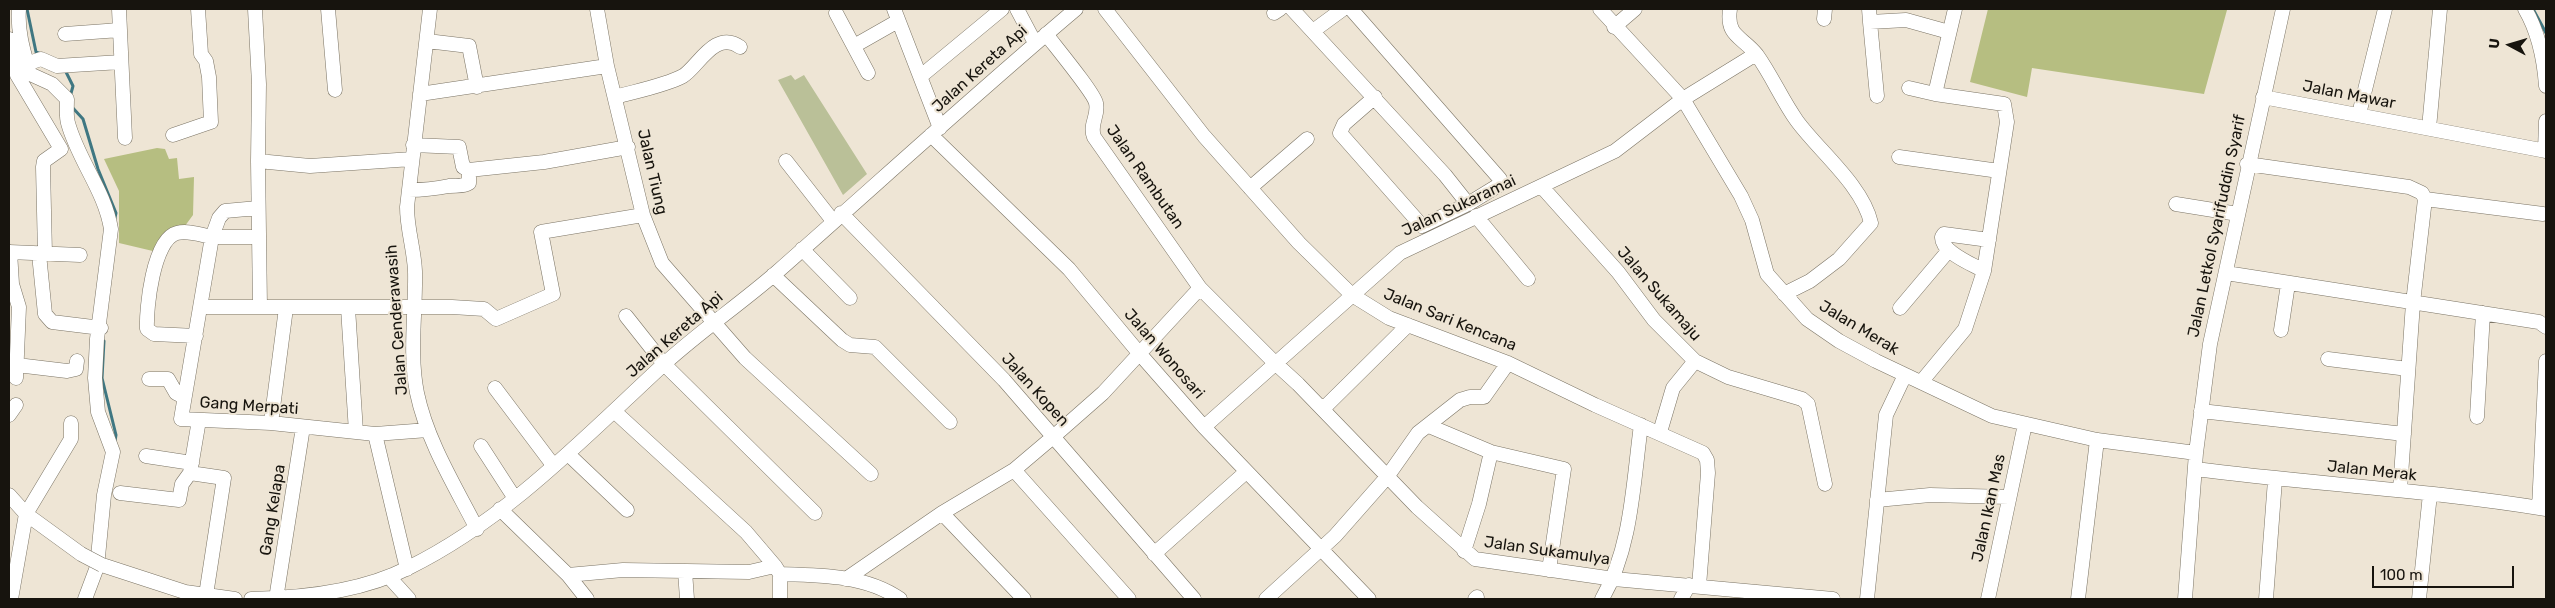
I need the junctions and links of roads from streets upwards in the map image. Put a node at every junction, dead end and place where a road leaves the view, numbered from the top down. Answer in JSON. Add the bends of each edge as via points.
{"nodes":[{"id":1,"x":20,"y":9,"type":"edge"},
{"id":2,"x":119,"y":9,"type":"edge"},
{"id":3,"x":198,"y":9,"type":"edge"},
{"id":4,"x":255,"y":9,"type":"edge"},
{"id":5,"x":328,"y":9,"type":"edge"},
{"id":6,"x":430,"y":9,"type":"edge"},
{"id":7,"x":597,"y":9,"type":"edge"},
{"id":8,"x":1002,"y":9,"type":"edge"},
{"id":9,"x":1017,"y":9,"type":"edge"},
{"id":10,"x":1076,"y":9,"type":"edge"},
{"id":11,"x":1105,"y":9,"type":"edge"},
{"id":12,"x":1292,"y":9,"type":"edge"},
{"id":13,"x":1343,"y":9,"type":"edge"},
{"id":14,"x":1351,"y":9,"type":"edge"},
{"id":15,"x":1600,"y":9,"type":"edge"},
{"id":16,"x":1635,"y":9,"type":"edge"},
{"id":17,"x":1730,"y":9,"type":"edge"},
{"id":18,"x":1954,"y":9,"type":"edge"},
{"id":19,"x":2283,"y":9,"type":"edge"},
{"id":20,"x":2385,"y":9,"type":"edge"},
{"id":21,"x":2440,"y":9,"type":"edge"},
{"id":22,"x":2525,"y":9,"type":"edge"},
{"id":23,"x":836,"y":13,"type":"dead end"},
{"id":24,"x":896,"y":15,"type":"edge"},
{"id":25,"x":1870,"y":15,"type":"edge"},
{"id":26,"x":1614,"y":26,"type":"junction"},
{"id":27,"x":120,"y":30,"type":"junction"},
{"id":28,"x":1313,"y":32,"type":"junction"},
{"id":29,"x":1949,"y":32,"type":"junction"},
{"id":30,"x":64,"y":34,"type":"dead end"},
{"id":31,"x":1046,"y":34,"type":"junction"},
{"id":32,"x":9,"y":39,"type":"edge"},
{"id":33,"x":427,"y":41,"type":"junction"},
{"id":34,"x":1035,"y":43,"type":"junction"},
{"id":35,"x":854,"y":46,"type":"junction"},
{"id":36,"x":740,"y":47,"type":"dead end"},
{"id":37,"x":1756,"y":54,"type":"junction"},
{"id":38,"x":121,"y":62,"type":"junction"},
{"id":39,"x":607,"y":66,"type":"junction"},
{"id":40,"x":17,"y":71,"type":"edge"},
{"id":41,"x":868,"y":73,"type":"dead end"},
{"id":42,"x":921,"y":76,"type":"junction"},
{"id":43,"x":2546,"y":86,"type":"edge"},
{"id":44,"x":477,"y":87,"type":"junction"},
{"id":45,"x":1909,"y":88,"type":"dead end"},
{"id":46,"x":335,"y":90,"type":"dead end"},
{"id":47,"x":420,"y":94,"type":"junction"},
{"id":48,"x":1935,"y":94,"type":"junction"},
{"id":49,"x":1877,"y":96,"type":"dead end"},
{"id":50,"x":616,"y":97,"type":"junction"},
{"id":51,"x":2263,"y":97,"type":"junction"},
{"id":52,"x":1375,"y":98,"type":"junction"},
{"id":53,"x":1683,"y":99,"type":"junction"},
{"id":54,"x":2359,"y":114,"type":"junction"},
{"id":55,"x":2546,"y":121,"type":"edge"},
{"id":56,"x":2429,"y":128,"type":"junction"},
{"id":57,"x":936,"y":132,"type":"junction"},
{"id":58,"x":173,"y":135,"type":"dead end"},
{"id":59,"x":125,"y":138,"type":"dead end"},
{"id":60,"x":1306,"y":139,"type":"dead end"},
{"id":61,"x":628,"y":147,"type":"junction"},
{"id":62,"x":2545,"y":151,"type":"edge"},
{"id":63,"x":413,"y":152,"type":"junction"},
{"id":64,"x":1899,"y":157,"type":"dead end"},
{"id":65,"x":258,"y":161,"type":"junction"},
{"id":66,"x":786,"y":161,"type":"dead end"},
{"id":67,"x":2247,"y":164,"type":"junction"},
{"id":68,"x":469,"y":170,"type":"junction"},
{"id":69,"x":1999,"y":172,"type":"junction"},
{"id":70,"x":1542,"y":187,"type":"junction"},
{"id":71,"x":1250,"y":188,"type":"junction"},
{"id":72,"x":409,"y":190,"type":"junction"},
{"id":73,"x":2424,"y":199,"type":"junction"},
{"id":74,"x":2176,"y":204,"type":"dead end"},
{"id":75,"x":258,"y":208,"type":"junction"},
{"id":76,"x":1472,"y":210,"type":"junction"},
{"id":77,"x":2238,"y":214,"type":"junction"},
{"id":78,"x":2543,"y":214,"type":"dead end"},
{"id":79,"x":643,"y":215,"type":"junction"},
{"id":80,"x":837,"y":217,"type":"junction"},
{"id":81,"x":212,"y":237,"type":"junction"},
{"id":82,"x":258,"y":237,"type":"junction"},
{"id":83,"x":1989,"y":240,"type":"junction"},
{"id":84,"x":802,"y":249,"type":"junction"},
{"id":85,"x":1949,"y":250,"type":"junction"},
{"id":86,"x":10,"y":252,"type":"edge"},
{"id":87,"x":42,"y":254,"type":"junction"},
{"id":88,"x":80,"y":255,"type":"dead end"},
{"id":89,"x":1984,"y":271,"type":"junction"},
{"id":90,"x":2226,"y":273,"type":"junction"},
{"id":91,"x":773,"y":275,"type":"junction"},
{"id":92,"x":1528,"y":279,"type":"dead end"},
{"id":93,"x":2288,"y":284,"type":"junction"},
{"id":94,"x":1200,"y":288,"type":"junction"},
{"id":95,"x":1784,"y":294,"type":"junction"},
{"id":96,"x":1352,"y":295,"type":"junction"},
{"id":97,"x":850,"y":298,"type":"dead end"},
{"id":98,"x":2413,"y":303,"type":"junction"},
{"id":99,"x":413,"y":306,"type":"junction"},
{"id":100,"x":200,"y":307,"type":"junction"},
{"id":101,"x":260,"y":307,"type":"junction"},
{"id":102,"x":286,"y":308,"type":"junction"},
{"id":103,"x":348,"y":308,"type":"junction"},
{"id":104,"x":1900,"y":308,"type":"dead end"},
{"id":105,"x":2484,"y":313,"type":"junction"},
{"id":106,"x":626,"y":316,"type":"dead end"},
{"id":107,"x":715,"y":323,"type":"junction"},
{"id":108,"x":1408,"y":325,"type":"junction"},
{"id":109,"x":2546,"y":327,"type":"edge"},
{"id":110,"x":100,"y":328,"type":"junction"},
{"id":111,"x":2281,"y":330,"type":"dead end"},
{"id":112,"x":196,"y":336,"type":"junction"},
{"id":113,"x":1139,"y":354,"type":"junction"},
{"id":114,"x":2328,"y":358,"type":"dead end"},
{"id":115,"x":77,"y":361,"type":"dead end"},
{"id":116,"x":1695,"y":361,"type":"junction"},
{"id":117,"x":2546,"y":361,"type":"edge"},
{"id":118,"x":1275,"y":363,"type":"junction"},
{"id":119,"x":1508,"y":363,"type":"junction"},
{"id":120,"x":664,"y":364,"type":"junction"},
{"id":121,"x":2408,"y":369,"type":"junction"},
{"id":122,"x":1905,"y":375,"type":"junction"},
{"id":123,"x":149,"y":379,"type":"dead end"},
{"id":124,"x":1922,"y":381,"type":"junction"},
{"id":125,"x":495,"y":388,"type":"dead end"},
{"id":126,"x":184,"y":397,"type":"junction"},
{"id":127,"x":1323,"y":409,"type":"junction"},
{"id":128,"x":2201,"y":411,"type":"junction"},
{"id":129,"x":614,"y":412,"type":"junction"},
{"id":130,"x":2477,"y":417,"type":"dead end"},
{"id":131,"x":199,"y":420,"type":"junction"},
{"id":132,"x":950,"y":422,"type":"dead end"},
{"id":133,"x":71,"y":423,"type":"dead end"},
{"id":134,"x":271,"y":424,"type":"junction"},
{"id":135,"x":1640,"y":424,"type":"junction"},
{"id":136,"x":2025,"y":424,"type":"junction"},
{"id":137,"x":303,"y":426,"type":"junction"},
{"id":138,"x":1429,"y":426,"type":"junction"},
{"id":139,"x":1204,"y":427,"type":"junction"},
{"id":140,"x":428,"y":430,"type":"junction"},
{"id":141,"x":356,"y":432,"type":"junction"},
{"id":142,"x":1660,"y":432,"type":"junction"},
{"id":143,"x":375,"y":434,"type":"junction"},
{"id":144,"x":2404,"y":434,"type":"junction"},
{"id":145,"x":1053,"y":437,"type":"junction"},
{"id":146,"x":2097,"y":440,"type":"junction"},
{"id":147,"x":481,"y":446,"type":"dead end"},
{"id":148,"x":1491,"y":452,"type":"junction"},
{"id":149,"x":2196,"y":453,"type":"junction"},
{"id":150,"x":568,"y":454,"type":"junction"},
{"id":151,"x":146,"y":456,"type":"dead end"},
{"id":152,"x":553,"y":465,"type":"junction"},
{"id":153,"x":191,"y":468,"type":"junction"},
{"id":154,"x":2195,"y":469,"type":"junction"},
{"id":155,"x":1014,"y":470,"type":"junction"},
{"id":156,"x":1246,"y":472,"type":"junction"},
{"id":157,"x":871,"y":474,"type":"dead end"},
{"id":158,"x":1387,"y":477,"type":"junction"},
{"id":159,"x":2275,"y":480,"type":"junction"},
{"id":160,"x":1826,"y":484,"type":"dead end"},
{"id":161,"x":2400,"y":490,"type":"junction"},
{"id":162,"x":120,"y":492,"type":"dead end"},
{"id":163,"x":2430,"y":494,"type":"junction"},
{"id":164,"x":9,"y":495,"type":"edge"},
{"id":165,"x":514,"y":497,"type":"junction"},
{"id":166,"x":2009,"y":497,"type":"junction"},
{"id":167,"x":1877,"y":500,"type":"junction"},
{"id":168,"x":2543,"y":508,"type":"edge"},
{"id":169,"x":500,"y":509,"type":"junction"},
{"id":170,"x":627,"y":510,"type":"dead end"},
{"id":171,"x":816,"y":513,"type":"dead end"},
{"id":172,"x":942,"y":513,"type":"junction"},
{"id":173,"x":26,"y":514,"type":"junction"},
{"id":174,"x":477,"y":529,"type":"junction"},
{"id":175,"x":1320,"y":549,"type":"junction"},
{"id":176,"x":1464,"y":551,"type":"junction"},
{"id":177,"x":1154,"y":554,"type":"junction"},
{"id":178,"x":407,"y":569,"type":"junction"},
{"id":179,"x":778,"y":570,"type":"junction"},
{"id":180,"x":1549,"y":570,"type":"junction"},
{"id":181,"x":685,"y":571,"type":"junction"},
{"id":182,"x":568,"y":575,"type":"junction"},
{"id":183,"x":389,"y":577,"type":"junction"},
{"id":184,"x":846,"y":579,"type":"junction"},
{"id":185,"x":1614,"y":579,"type":"junction"},
{"id":186,"x":1694,"y":585,"type":"junction"},
{"id":187,"x":11,"y":592,"type":"edge"},
{"id":188,"x":358,"y":592,"type":"edge"},
{"id":189,"x":206,"y":595,"type":"junction"},
{"id":190,"x":184,"y":596,"type":"edge"},
{"id":191,"x":1785,"y":597,"type":"edge"},
{"id":192,"x":276,"y":598,"type":"edge"},
{"id":193,"x":85,"y":599,"type":"edge"},
{"id":194,"x":235,"y":599,"type":"edge"},
{"id":195,"x":252,"y":599,"type":"edge"},
{"id":196,"x":293,"y":599,"type":"edge"},
{"id":197,"x":409,"y":599,"type":"edge"},
{"id":198,"x":587,"y":599,"type":"edge"},
{"id":199,"x":687,"y":599,"type":"edge"},
{"id":200,"x":780,"y":599,"type":"edge"},
{"id":201,"x":900,"y":599,"type":"edge"},
{"id":202,"x":1024,"y":599,"type":"edge"},
{"id":203,"x":1129,"y":599,"type":"edge"},
{"id":204,"x":1194,"y":599,"type":"edge"},
{"id":205,"x":1266,"y":599,"type":"edge"},
{"id":206,"x":1369,"y":599,"type":"edge"},
{"id":207,"x":1602,"y":599,"type":"edge"},
{"id":208,"x":1682,"y":599,"type":"edge"},
{"id":209,"x":1833,"y":599,"type":"edge"},
{"id":210,"x":1868,"y":599,"type":"edge"},
{"id":211,"x":1988,"y":599,"type":"edge"},
{"id":212,"x":2078,"y":599,"type":"edge"},
{"id":213,"x":2185,"y":599,"type":"edge"},
{"id":214,"x":2266,"y":599,"type":"edge"},
{"id":215,"x":2419,"y":599,"type":"edge"}],
"edges":[{"from":1,"to":40,"type":"street","via":[[18,19],[22,47]]},
{"from":2,"to":27,"type":"street"},
{"from":3,"to":58,"type":"street","via":[[201,54],[209,77],[211,122]]},
{"from":4,"to":65,"type":"street","via":[[259,84]]},
{"from":5,"to":46,"type":"street"},
{"from":6,"to":33,"type":"street","name":"Jalan Cenderawasih"},
{"from":7,"to":39,"type":"street","name":"Jalan Tiung"},
{"from":8,"to":42,"type":"street"},
{"from":9,"to":34,"type":"street"},
{"from":10,"to":31,"type":"street","name":"Jalan Kereta Api"},
{"from":11,"to":71,"type":"street","name":"Jalan Sari Kencana","via":[[1204,136]]},
{"from":12,"to":28,"type":"street"},
{"from":13,"to":28,"type":"street"},
{"from":14,"to":76,"type":"street","via":[[1500,179],[1499,185]]},
{"from":15,"to":26,"type":"street","name":"Jalan Merak"},
{"from":16,"to":26,"type":"street"},
{"from":17,"to":37,"type":"street","via":[[1730,28]]},
{"from":18,"to":29,"type":"street"},
{"from":19,"to":51,"type":"street","name":"Jalan Letkol Syarifuddin Syarif"},
{"from":20,"to":54,"type":"street"},
{"from":21,"to":56,"type":"street"},
{"from":22,"to":43,"type":"street","via":[[2540,46]]},
{"from":23,"to":35,"type":"street"},
{"from":24,"to":35,"type":"street"},
{"from":24,"to":42,"type":"street"},
{"from":25,"to":29,"type":"street","via":[[1906,20]]},
{"from":25,"to":49,"type":"street"},
{"from":26,"to":53,"type":"street","name":"Jalan Merak"},
{"from":27,"to":30,"type":"street"},
{"from":27,"to":38,"type":"street"},
{"from":28,"to":52,"type":"street"},
{"from":29,"to":48,"type":"street"},
{"from":31,"to":34,"type":"street","name":"Jalan Kereta Api"},
{"from":31,"to":94,"type":"street","name":"Jalan Rambutan","via":[[1094,99],[1096,114],[1091,126],[1094,137]]},
{"from":32,"to":40,"type":"street"},
{"from":33,"to":44,"type":"street","via":[[469,46]]},
{"from":33,"to":47,"type":"street","name":"Jalan Cenderawasih"},
{"from":34,"to":57,"type":"street","name":"Jalan Kereta Api"},
{"from":35,"to":41,"type":"street"},
{"from":36,"to":50,"type":"street","via":[[726,43],[714,47],[706,51],[684,75]]},
{"from":37,"to":53,"type":"street","name":"Jalan Sukaramai"},
{"from":37,"to":95,"type":"street","via":[[1797,121],[1856,194],[1871,223],[1839,259],[1810,281]]},
{"from":38,"to":40,"type":"street","via":[[54,65],[44,60]]},
{"from":38,"to":59,"type":"street"},
{"from":39,"to":44,"type":"street"},
{"from":39,"to":50,"type":"street","name":"Jalan Tiung"},
{"from":40,"to":87,"type":"street","via":[[61,149],[44,161]]},
{"from":40,"to":110,"type":"street","via":[[52,84],[67,99],[68,121],[76,146],[109,216],[111,229]]},
{"from":42,"to":57,"type":"street"},
{"from":44,"to":47,"type":"street"},
{"from":45,"to":48,"type":"street"},
{"from":47,"to":63,"type":"street","name":"Jalan Cenderawasih"},
{"from":48,"to":69,"type":"street","via":[[2004,104],[2007,122]]},
{"from":50,"to":61,"type":"street","name":"Jalan Tiung"},
{"from":51,"to":54,"type":"street","name":"Jalan Mawar"},
{"from":51,"to":67,"type":"street","name":"Jalan Letkol Syarifuddin Syarif"},
{"from":52,"to":76,"type":"street"},
{"from":52,"to":76,"type":"street","via":[[1344,124],[1340,133],[1422,226]]},
{"from":53,"to":70,"type":"street","name":"Jalan Sukaramai","via":[[1616,151]]},
{"from":53,"to":95,"type":"street","name":"Jalan Merak","via":[[1741,196],[1752,220],[1767,274]]},
{"from":54,"to":56,"type":"street","name":"Jalan Mawar"},
{"from":55,"to":62,"type":"street"},
{"from":56,"to":62,"type":"street","name":"Jalan Mawar"},
{"from":57,"to":80,"type":"street","name":"Jalan Kereta Api"},
{"from":57,"to":113,"type":"street","name":"Jalan Wonosari","via":[[1070,269]]},
{"from":60,"to":71,"type":"street"},
{"from":61,"to":68,"type":"street","via":[[544,162]]},
{"from":61,"to":79,"type":"street","name":"Jalan Tiung"},
{"from":63,"to":65,"type":"street","via":[[310,166]]},
{"from":63,"to":68,"type":"street","via":[[459,147],[463,167]]},
{"from":63,"to":72,"type":"street","name":"Jalan Cenderawasih"},
{"from":64,"to":69,"type":"street"},
{"from":65,"to":75,"type":"street"},
{"from":66,"to":80,"type":"street","name":"Jalan Kopen"},
{"from":67,"to":73,"type":"street","via":[[2410,187],[2419,190]]},
{"from":67,"to":77,"type":"street","name":"Jalan Letkol Syarifuddin Syarif"},
{"from":68,"to":72,"type":"street","via":[[469,184],[466,185]]},
{"from":69,"to":83,"type":"street"},
{"from":70,"to":76,"type":"street","name":"Jalan Sukaramai"},
{"from":70,"to":116,"type":"street","name":"Jalan Sukamaju","via":[[1618,272],[1654,320]]},
{"from":71,"to":96,"type":"street","name":"Jalan Sari Kencana"},
{"from":72,"to":99,"type":"street","name":"Jalan Cenderawasih","via":[[407,224],[414,256]]},
{"from":73,"to":78,"type":"street"},
{"from":73,"to":98,"type":"street"},
{"from":74,"to":77,"type":"street"},
{"from":75,"to":81,"type":"street","name":"Gang Merpati","via":[[225,211]]},
{"from":75,"to":82,"type":"street"},
{"from":76,"to":92,"type":"street"},
{"from":76,"to":96,"type":"street","name":"Jalan Sukaramai","via":[[1400,253]]},
{"from":77,"to":90,"type":"street","name":"Jalan Letkol Syarifuddin Syarif"},
{"from":79,"to":99,"type":"street","via":[[541,232],[553,294],[496,319],[484,310]]},
{"from":79,"to":107,"type":"street","name":"Jalan Tiung","via":[[662,263]]},
{"from":80,"to":84,"type":"street","name":"Jalan Kereta Api"},
{"from":80,"to":145,"type":"street","name":"Jalan Kopen","via":[[1004,380]]},
{"from":81,"to":82,"type":"street"},
{"from":81,"to":100,"type":"street","name":"Gang Merpati"},
{"from":81,"to":112,"type":"street","via":[[176,233],[169,237],[153,274],[147,329],[154,334]]},
{"from":82,"to":101,"type":"street"},
{"from":83,"to":85,"type":"street","via":[[1944,234],[1942,240]]},
{"from":83,"to":89,"type":"street"},
{"from":84,"to":91,"type":"street","name":"Jalan Kereta Api"},
{"from":84,"to":97,"type":"street"},
{"from":85,"to":89,"type":"street"},
{"from":85,"to":104,"type":"street"},
{"from":86,"to":87,"type":"street"},
{"from":86,"to":115,"type":"street","via":[[12,284],[20,306],[16,372],[68,371],[76,369]]},
{"from":87,"to":88,"type":"street"},
{"from":87,"to":110,"type":"street","via":[[45,314],[52,322]]},
{"from":89,"to":124,"type":"street","via":[[1965,329]]},
{"from":90,"to":93,"type":"street"},
{"from":90,"to":128,"type":"street","name":"Jalan Letkol Syarifuddin Syarif","via":[[2210,344]]},
{"from":91,"to":107,"type":"street","name":"Jalan Kereta Api"},
{"from":91,"to":132,"type":"street","via":[[846,343],[875,347]]},
{"from":93,"to":98,"type":"street"},
{"from":93,"to":111,"type":"street"},
{"from":94,"to":113,"type":"street"},
{"from":94,"to":118,"type":"street","name":"Jalan Rambutan"},
{"from":95,"to":122,"type":"street","name":"Jalan Merak","via":[[1807,320],[1839,341]]},
{"from":96,"to":108,"type":"street","name":"Jalan Sari Kencana","via":[[1389,318]]},
{"from":96,"to":118,"type":"street","name":"Jalan Sukaramai"},
{"from":98,"to":105,"type":"street"},
{"from":98,"to":121,"type":"street"},
{"from":99,"to":103,"type":"street"},
{"from":99,"to":140,"type":"street","name":"Jalan Cenderawasih","via":[[417,394]]},
{"from":100,"to":101,"type":"street"},
{"from":100,"to":112,"type":"street","name":"Gang Merpati"},
{"from":101,"to":102,"type":"street"},
{"from":102,"to":103,"type":"street"},
{"from":102,"to":134,"type":"street"},
{"from":103,"to":141,"type":"street"},
{"from":105,"to":109,"type":"street","via":[[2539,322]]},
{"from":105,"to":130,"type":"street"},
{"from":106,"to":120,"type":"street"},
{"from":107,"to":120,"type":"street","name":"Jalan Kereta Api"},
{"from":107,"to":157,"type":"street","name":"Jalan Tiung","via":[[745,358]]},
{"from":108,"to":119,"type":"street","name":"Jalan Sari Kencana"},
{"from":108,"to":127,"type":"street"},
{"from":110,"to":193,"type":"street","via":[[95,378],[98,412],[113,452],[104,495],[98,567]]},
{"from":112,"to":126,"type":"street","name":"Gang Merpati"},
{"from":113,"to":139,"type":"street","name":"Jalan Wonosari"},
{"from":113,"to":145,"type":"street"},
{"from":114,"to":121,"type":"street"},
{"from":116,"to":142,"type":"street","via":[[1673,388]]},
{"from":116,"to":160,"type":"street","name":"Jalan Sukamaju","via":[[1728,377],[1802,399],[1808,404]]},
{"from":117,"to":168,"type":"street"},
{"from":118,"to":127,"type":"street","name":"Jalan Sukamulya"},
{"from":118,"to":139,"type":"street","name":"Jalan Sukaramai"},
{"from":119,"to":135,"type":"street","name":"Jalan Sari Kencana"},
{"from":119,"to":138,"type":"street","via":[[1484,397],[1460,400]]},
{"from":120,"to":129,"type":"street","name":"Jalan Kereta Api"},
{"from":120,"to":171,"type":"street"},
{"from":121,"to":144,"type":"street"},
{"from":122,"to":124,"type":"street","name":"Jalan Merak"},
{"from":122,"to":167,"type":"street","via":[[1886,415]]},
{"from":123,"to":126,"type":"street","via":[[168,379],[176,393]]},
{"from":124,"to":136,"type":"street","name":"Jalan Merak","via":[[1992,416]]},
{"from":125,"to":152,"type":"street"},
{"from":126,"to":131,"type":"street","name":"Gang Merpati","via":[[181,418]]},
{"from":127,"to":158,"type":"street","name":"Jalan Sukamulya"},
{"from":128,"to":144,"type":"street"},
{"from":128,"to":149,"type":"street","name":"Jalan Letkol Syarifuddin Syarif"},
{"from":129,"to":150,"type":"street","name":"Jalan Kereta Api"},
{"from":129,"to":179,"type":"street","via":[[746,532]]},
{"from":131,"to":134,"type":"street","name":"Gang Merpati"},
{"from":131,"to":153,"type":"street"},
{"from":133,"to":173,"type":"street","via":[[71,439]]},
{"from":134,"to":137,"type":"street","name":"Gang Merpati"},
{"from":135,"to":142,"type":"street","name":"Jalan Sari Kencana"},
{"from":135,"to":185,"type":"street","via":[[1627,532]]},
{"from":136,"to":146,"type":"street","name":"Jalan Merak"},
{"from":136,"to":166,"type":"street","name":"Jalan Ikan Mas"},
{"from":137,"to":141,"type":"street","name":"Gang Merpati"},
{"from":137,"to":192,"type":"street","name":"Gang Kelapa"},
{"from":138,"to":148,"type":"street"},
{"from":138,"to":158,"type":"street","via":[[1418,434]]},
{"from":139,"to":156,"type":"street","name":"Jalan Wonosari"},
{"from":140,"to":143,"type":"street","name":"Gang Merpati"},
{"from":140,"to":174,"type":"street","name":"Jalan Cenderawasih"},
{"from":141,"to":143,"type":"street","name":"Gang Merpati"},
{"from":142,"to":186,"type":"street","name":"Jalan Sari Kencana","via":[[1699,450],[1707,460]]},
{"from":143,"to":178,"type":"street"},
{"from":144,"to":161,"type":"street"},
{"from":145,"to":155,"type":"street"},
{"from":145,"to":177,"type":"street","name":"Jalan Kopen"},
{"from":146,"to":149,"type":"street","name":"Jalan Merak"},
{"from":146,"to":212,"type":"street"},
{"from":147,"to":165,"type":"street"},
{"from":148,"to":176,"type":"street"},
{"from":148,"to":180,"type":"street","via":[[1564,469]]},
{"from":149,"to":154,"type":"street","name":"Jalan Letkol Syarifuddin Syarif"},
{"from":150,"to":152,"type":"street","name":"Jalan Kereta Api"},
{"from":150,"to":170,"type":"street"},
{"from":151,"to":153,"type":"street"},
{"from":152,"to":165,"type":"street","name":"Jalan Kereta Api"},
{"from":153,"to":162,"type":"street","via":[[182,484],[179,500]]},
{"from":153,"to":189,"type":"street","via":[[224,478]]},
{"from":154,"to":159,"type":"street","name":"Jalan Merak"},
{"from":154,"to":213,"type":"street","name":"Jalan Letkol Syarifuddin Syarif"},
{"from":155,"to":172,"type":"street"},
{"from":155,"to":203,"type":"street"},
{"from":156,"to":175,"type":"street","name":"Jalan Wonosari"},
{"from":156,"to":177,"type":"street"},
{"from":158,"to":175,"type":"street"},
{"from":158,"to":176,"type":"street","name":"Jalan Sukamulya"},
{"from":159,"to":161,"type":"street","name":"Jalan Merak"},
{"from":159,"to":214,"type":"street"},
{"from":161,"to":163,"type":"street","name":"Jalan Merak"},
{"from":163,"to":168,"type":"street","name":"Jalan Merak"},
{"from":163,"to":215,"type":"street"},
{"from":164,"to":173,"type":"street"},
{"from":165,"to":169,"type":"street","name":"Jalan Kereta Api"},
{"from":166,"to":167,"type":"street","via":[[1930,495]]},
{"from":166,"to":211,"type":"street","name":"Jalan Ikan Mas"},
{"from":167,"to":210,"type":"street"},
{"from":169,"to":174,"type":"street","name":"Jalan Kereta Api"},
{"from":169,"to":182,"type":"street"},
{"from":172,"to":184,"type":"street"},
{"from":172,"to":202,"type":"street"},
{"from":173,"to":187,"type":"street"},
{"from":173,"to":190,"type":"street","bridge":true,"via":[[102,565]]},
{"from":174,"to":178,"type":"street","name":"Jalan Kereta Api"},
{"from":175,"to":205,"type":"street"},
{"from":175,"to":206,"type":"street","name":"Jalan Wonosari"},
{"from":176,"to":180,"type":"street","name":"Jalan Sukamulya","via":[[1475,559]]},
{"from":177,"to":204,"type":"street","name":"Jalan Kopen"},
{"from":178,"to":183,"type":"street","name":"Jalan Kereta Api"},
{"from":179,"to":181,"type":"street"},
{"from":179,"to":184,"type":"street"},
{"from":179,"to":200,"type":"street"},
{"from":180,"to":185,"type":"street","name":"Jalan Sukamulya"},
{"from":181,"to":182,"type":"street","via":[[623,570]]},
{"from":181,"to":199,"type":"street"},
{"from":182,"to":198,"type":"street"},
{"from":183,"to":188,"type":"street","name":"Jalan Kereta Api"},
{"from":183,"to":197,"type":"street"},
{"from":184,"to":201,"type":"street","via":[[871,585]]},
{"from":185,"to":186,"type":"street","name":"Jalan Sukamulya"},
{"from":185,"to":207,"type":"street"},
{"from":186,"to":191,"type":"street","name":"Jalan Sukamulya"},
{"from":186,"to":208,"type":"street"},
{"from":188,"to":196,"type":"street","name":"Jalan Kereta Api"},
{"from":189,"to":190,"type":"street"},
{"from":189,"to":194,"type":"street"},
{"from":191,"to":209,"type":"street","name":"Jalan Sukamulya"},
{"from":192,"to":195,"type":"street","name":"Jalan Kereta Api"},
{"from":192,"to":196,"type":"street","name":"Jalan Kereta Api"}]}
